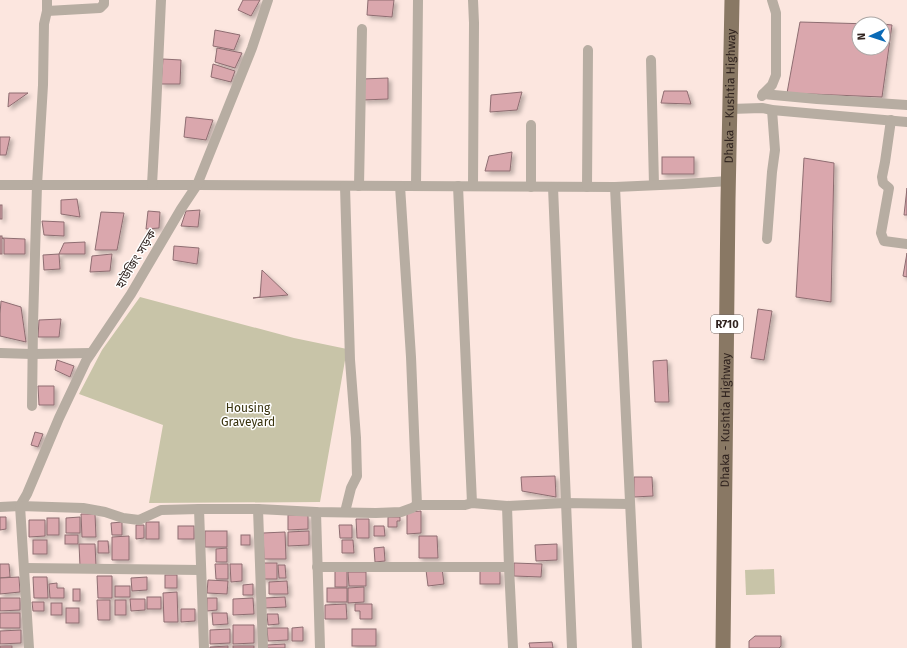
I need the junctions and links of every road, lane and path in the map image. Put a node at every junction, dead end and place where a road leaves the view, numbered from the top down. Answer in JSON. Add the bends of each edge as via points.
{"nodes":[{"id":1,"x":47,"y":0,"type":"edge"},
{"id":2,"x":104,"y":0,"type":"edge"},
{"id":3,"x":161,"y":0,"type":"edge"},
{"id":4,"x":268,"y":0,"type":"edge"},
{"id":5,"x":418,"y":0,"type":"edge"},
{"id":6,"x":473,"y":0,"type":"edge"},
{"id":7,"x":732,"y":0,"type":"edge"},
{"id":8,"x":772,"y":0,"type":"edge"},
{"id":9,"x":47,"y":11,"type":"junction"},
{"id":10,"x":362,"y":29,"type":"dead end"},
{"id":11,"x":588,"y":50,"type":"dead end"},
{"id":12,"x":650,"y":60,"type":"dead end"},
{"id":13,"x":763,"y":94,"type":"junction"},
{"id":14,"x":907,"y":105,"type":"edge"},
{"id":15,"x":762,"y":108,"type":"junction"},
{"id":16,"x":730,"y":109,"type":"junction"},
{"id":17,"x":772,"y":110,"type":"junction"},
{"id":18,"x":891,"y":120,"type":"junction"},
{"id":19,"x":907,"y":122,"type":"edge"},
{"id":20,"x":531,"y":125,"type":"dead end"},
{"id":21,"x":728,"y":181,"type":"junction"},
{"id":22,"x":197,"y":184,"type":"junction"},
{"id":23,"x":0,"y":185,"type":"edge"},
{"id":24,"x":37,"y":185,"type":"junction"},
{"id":25,"x":152,"y":185,"type":"junction"},
{"id":26,"x":654,"y":185,"type":"junction"},
{"id":27,"x":345,"y":186,"type":"junction"},
{"id":28,"x":359,"y":186,"type":"junction"},
{"id":29,"x":400,"y":186,"type":"junction"},
{"id":30,"x":416,"y":186,"type":"junction"},
{"id":31,"x":458,"y":186,"type":"junction"},
{"id":32,"x":473,"y":186,"type":"junction"},
{"id":33,"x":531,"y":187,"type":"junction"},
{"id":34,"x":553,"y":187,"type":"junction"},
{"id":35,"x":588,"y":187,"type":"junction"},
{"id":36,"x":615,"y":187,"type":"junction"},
{"id":37,"x":767,"y":239,"type":"dead end"},
{"id":38,"x":907,"y":244,"type":"edge"},
{"id":39,"x":0,"y":353,"type":"edge"},
{"id":40,"x":91,"y":353,"type":"junction"},
{"id":41,"x":32,"y":354,"type":"junction"},
{"id":42,"x":32,"y":406,"type":"dead end"},
{"id":43,"x":472,"y":503,"type":"junction"},
{"id":44,"x":565,"y":503,"type":"junction"},
{"id":45,"x":630,"y":504,"type":"junction"},
{"id":46,"x":417,"y":505,"type":"junction"},
{"id":47,"x":20,"y":506,"type":"junction"},
{"id":48,"x":507,"y":506,"type":"junction"},
{"id":49,"x":0,"y":507,"type":"edge"},
{"id":50,"x":199,"y":509,"type":"junction"},
{"id":51,"x":258,"y":509,"type":"junction"},
{"id":52,"x":316,"y":512,"type":"junction"},
{"id":53,"x":345,"y":512,"type":"junction"},
{"id":54,"x":317,"y":567,"type":"junction"},
{"id":55,"x":509,"y":567,"type":"junction"},
{"id":56,"x":25,"y":568,"type":"junction"},
{"id":57,"x":201,"y":570,"type":"junction"},
{"id":58,"x":29,"y":648,"type":"edge"},
{"id":59,"x":204,"y":648,"type":"edge"},
{"id":60,"x":263,"y":648,"type":"edge"},
{"id":61,"x":320,"y":648,"type":"edge"},
{"id":62,"x":513,"y":648,"type":"edge"},
{"id":63,"x":572,"y":648,"type":"edge"},
{"id":64,"x":636,"y":648,"type":"edge"},
{"id":65,"x":723,"y":648,"type":"edge"}],
"edges":[{"from":1,"to":9,"type":"street"},
{"from":2,"to":9,"type":"street","via":[[100,8]]},
{"from":3,"to":25,"type":"street"},
{"from":4,"to":22,"type":"street","name":"হাউজিং সড়ক","via":[[252,48]]},
{"from":5,"to":30,"type":"street"},
{"from":6,"to":32,"type":"street"},
{"from":7,"to":16,"type":"main road","name":"Dhaka - Kushtia Highway","number":"R710"},
{"from":8,"to":13,"type":"street","via":[[776,13],[776,75],[772,85]]},
{"from":9,"to":24,"type":"street","via":[[44,24]]},
{"from":10,"to":28,"type":"street"},
{"from":11,"to":35,"type":"street"},
{"from":12,"to":26,"type":"street"},
{"from":13,"to":14,"type":"street"},
{"from":13,"to":15,"type":"street"},
{"from":15,"to":16,"type":"street"},
{"from":15,"to":17,"type":"street"},
{"from":16,"to":21,"type":"main road","name":"Dhaka - Kushtia Highway","number":"R710"},
{"from":17,"to":18,"type":"street"},
{"from":17,"to":37,"type":"street","via":[[775,150]]},
{"from":18,"to":19,"type":"street"},
{"from":18,"to":38,"type":"street","via":[[882,177],[883,183],[889,188],[881,233],[884,242]]},
{"from":20,"to":33,"type":"street"},
{"from":21,"to":26,"type":"street"},
{"from":21,"to":65,"type":"main road","name":"Dhaka - Kushtia Highway","number":"R710"},
{"from":22,"to":25,"type":"street"},
{"from":22,"to":27,"type":"street"},
{"from":22,"to":40,"type":"street","name":"হাউজিং সড়ক","via":[[131,294]]},
{"from":23,"to":24,"type":"street"},
{"from":24,"to":25,"type":"street"},
{"from":24,"to":41,"type":"street"},
{"from":26,"to":36,"type":"street"},
{"from":27,"to":28,"type":"street"},
{"from":27,"to":53,"type":"street","via":[[350,360],[357,476]]},
{"from":28,"to":29,"type":"street"},
{"from":29,"to":30,"type":"street"},
{"from":29,"to":46,"type":"street"},
{"from":30,"to":31,"type":"street"},
{"from":31,"to":32,"type":"street"},
{"from":31,"to":43,"type":"street"},
{"from":32,"to":33,"type":"street"},
{"from":33,"to":34,"type":"street"},
{"from":34,"to":35,"type":"street"},
{"from":34,"to":44,"type":"street"},
{"from":35,"to":36,"type":"street"},
{"from":36,"to":45,"type":"street"},
{"from":39,"to":41,"type":"street"},
{"from":40,"to":41,"type":"street"},
{"from":40,"to":47,"type":"street","name":"হাউজিং সড়ক"},
{"from":41,"to":42,"type":"street"},
{"from":43,"to":46,"type":"street"},
{"from":43,"to":48,"type":"street"},
{"from":44,"to":45,"type":"street"},
{"from":44,"to":48,"type":"street"},
{"from":44,"to":63,"type":"street"},
{"from":45,"to":64,"type":"street"},
{"from":46,"to":53,"type":"street","via":[[401,512]]},
{"from":47,"to":49,"type":"street"},
{"from":47,"to":50,"type":"street","via":[[83,508],[139,520],[161,510]]},
{"from":47,"to":56,"type":"street"},
{"from":48,"to":55,"type":"street"},
{"from":50,"to":51,"type":"street"},
{"from":50,"to":57,"type":"street"},
{"from":51,"to":52,"type":"street"},
{"from":51,"to":60,"type":"street"},
{"from":52,"to":53,"type":"street"},
{"from":52,"to":54,"type":"street"},
{"from":54,"to":55,"type":"street"},
{"from":54,"to":61,"type":"street"},
{"from":55,"to":62,"type":"street"},
{"from":56,"to":57,"type":"street"},
{"from":56,"to":58,"type":"street"},
{"from":57,"to":59,"type":"street"}]}
